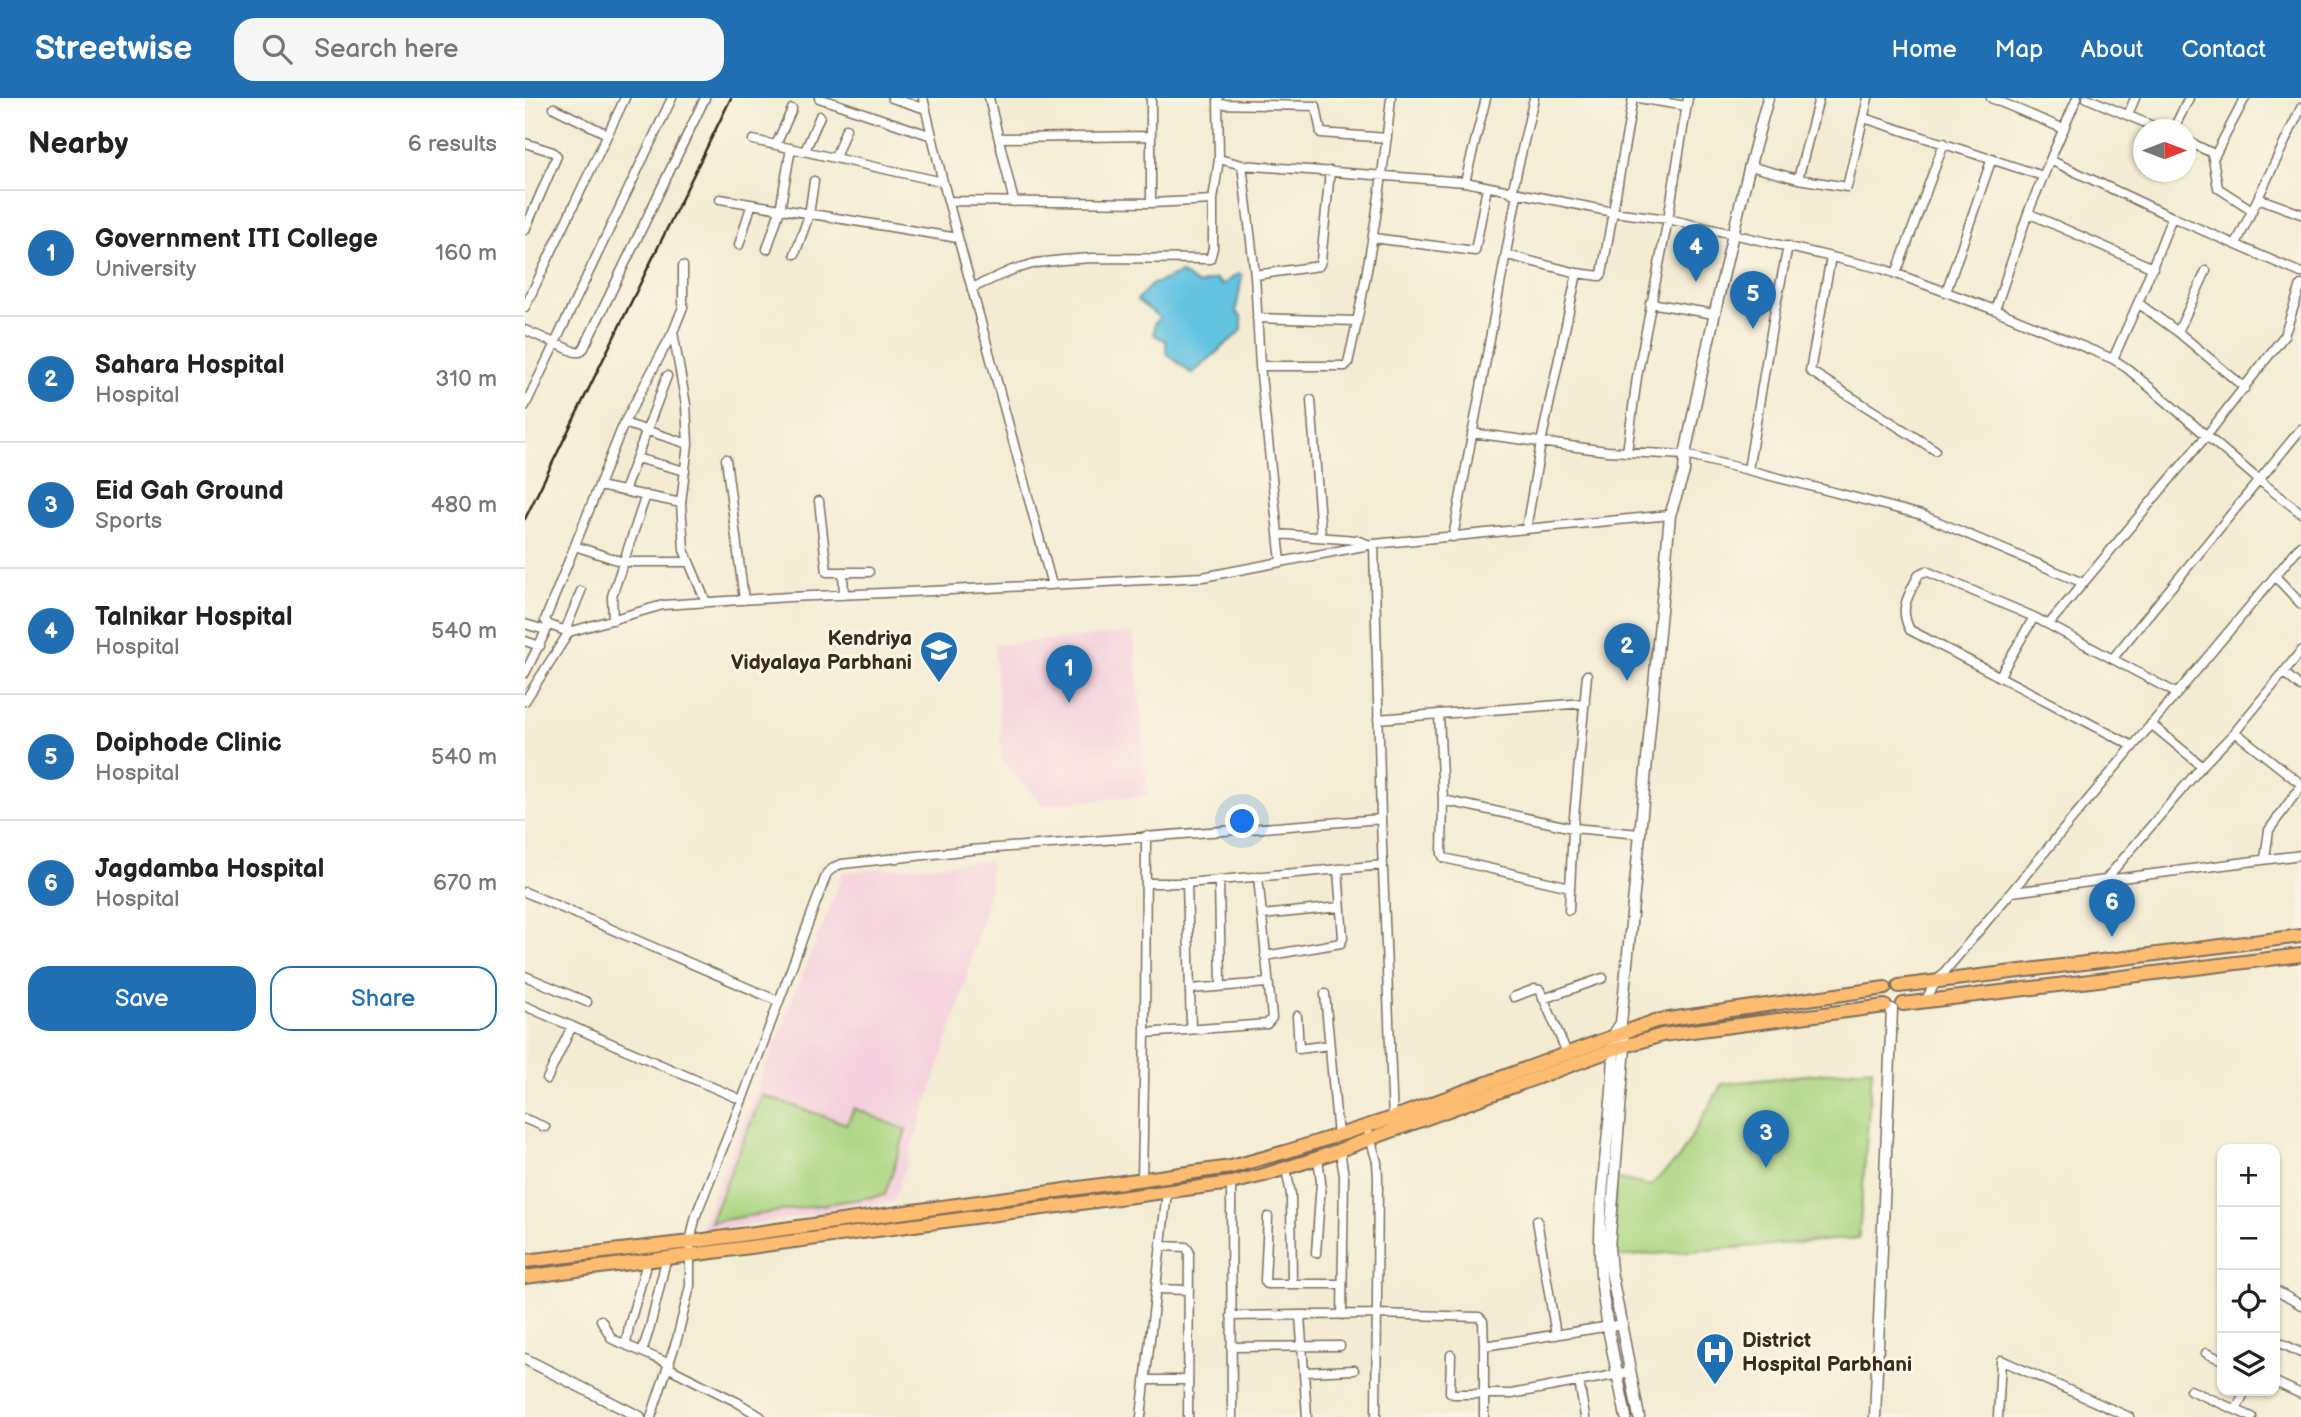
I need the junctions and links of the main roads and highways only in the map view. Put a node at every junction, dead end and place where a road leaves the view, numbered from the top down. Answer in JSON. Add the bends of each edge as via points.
{"nodes":[{"id":1,"x":2301,"y":936,"type":"edge"},
{"id":2,"x":2301,"y":955,"type":"edge"},
{"id":3,"x":1899,"y":986,"type":"junction"},
{"id":4,"x":1885,"y":988,"type":"junction"},
{"id":5,"x":1893,"y":1006,"type":"junction"},
{"id":6,"x":1148,"y":1178,"type":"junction"},
{"id":7,"x":1161,"y":1193,"type":"junction"},
{"id":8,"x":525,"y":1261,"type":"edge"},
{"id":9,"x":525,"y":1277,"type":"edge"}],
"edges":[{"from":1,"to":3,"type":"highway"},
{"from":2,"to":5,"type":"highway"},
{"from":3,"to":4,"type":"highway"},
{"from":3,"to":5,"type":"highway","via":[[1904,993]]},
{"from":4,"to":5,"type":"highway","via":[[1881,999]]},
{"from":4,"to":6,"type":"highway","via":[[1620,1029],[1567,1053],[1338,1136],[1231,1167]]},
{"from":5,"to":7,"type":"highway","via":[[1662,1035],[1286,1169]]},
{"from":6,"to":7,"type":"highway"},
{"from":6,"to":8,"type":"highway"},
{"from":7,"to":9,"type":"highway"}]}
